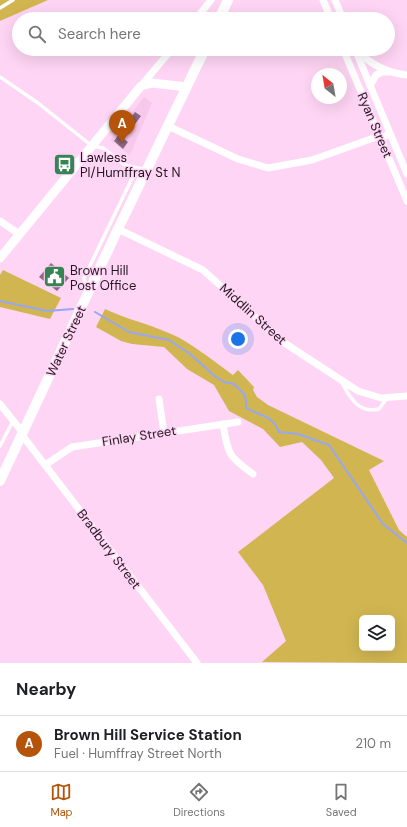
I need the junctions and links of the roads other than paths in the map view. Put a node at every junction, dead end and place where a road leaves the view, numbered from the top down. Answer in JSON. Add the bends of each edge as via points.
{"nodes":[{"id":1,"x":12,"y":0,"type":"edge"},
{"id":2,"x":211,"y":0,"type":"edge"},
{"id":3,"x":228,"y":0,"type":"edge"},
{"id":4,"x":323,"y":0,"type":"edge"},
{"id":5,"x":335,"y":0,"type":"edge"},
{"id":6,"x":0,"y":8,"type":"edge"},
{"id":7,"x":202,"y":12,"type":"edge"},
{"id":8,"x":222,"y":12,"type":"edge"},
{"id":9,"x":328,"y":12,"type":"edge"},
{"id":10,"x":340,"y":12,"type":"edge"},
{"id":11,"x":166,"y":56,"type":"edge"},
{"id":12,"x":202,"y":56,"type":"edge"},
{"id":13,"x":346,"y":56,"type":"edge"},
{"id":14,"x":359,"y":56,"type":"edge"},
{"id":15,"x":364,"y":56,"type":"edge"},
{"id":16,"x":390,"y":72,"type":"junction"},
{"id":17,"x":407,"y":75,"type":"edge"},
{"id":18,"x":0,"y":77,"type":"edge"},
{"id":19,"x":370,"y":86,"type":"junction"},
{"id":20,"x":187,"y":87,"type":"junction"},
{"id":21,"x":139,"y":88,"type":"junction"},
{"id":22,"x":168,"y":126,"type":"junction"},
{"id":23,"x":390,"y":134,"type":"junction"},
{"id":24,"x":379,"y":136,"type":"junction"},
{"id":25,"x":92,"y":146,"type":"junction"},
{"id":26,"x":142,"y":169,"type":"junction"},
{"id":27,"x":407,"y":174,"type":"edge"},
{"id":28,"x":407,"y":201,"type":"edge"},
{"id":29,"x":0,"y":221,"type":"edge"},
{"id":30,"x":118,"y":229,"type":"junction"},
{"id":31,"x":19,"y":234,"type":"junction"},
{"id":32,"x":0,"y":258,"type":"edge"},
{"id":33,"x":87,"y":296,"type":"junction"},
{"id":34,"x":341,"y":381,"type":"junction"},
{"id":35,"x":407,"y":396,"type":"edge"},
{"id":36,"x":387,"y":398,"type":"junction"},
{"id":37,"x":159,"y":399,"type":"dead end"},
{"id":38,"x":0,"y":404,"type":"edge"},
{"id":39,"x":13,"y":421,"type":"junction"},
{"id":40,"x":238,"y":422,"type":"dead end"},
{"id":41,"x":223,"y":424,"type":"junction"},
{"id":42,"x":164,"y":432,"type":"junction"},
{"id":43,"x":22,"y":434,"type":"junction"},
{"id":44,"x":0,"y":446,"type":"edge"},
{"id":45,"x":45,"y":465,"type":"junction"},
{"id":46,"x":253,"y":474,"type":"dead end"},
{"id":47,"x":0,"y":481,"type":"edge"},
{"id":48,"x":197,"y":663,"type":"edge"}],
"edges":[{"from":1,"to":6,"type":"lane"},
{"from":2,"to":7,"type":"street"},
{"from":3,"to":8,"type":"main road"},
{"from":4,"to":9,"type":"street"},
{"from":5,"to":10,"type":"street"},
{"from":11,"to":21,"type":"street"},
{"from":12,"to":20,"type":"main road","name":"Water Street"},
{"from":13,"to":24,"type":"street","name":"Ryan Street"},
{"from":14,"to":19,"type":"street","name":"Ryan Street"},
{"from":15,"to":16,"type":"street"},
{"from":16,"to":17,"type":"street"},
{"from":16,"to":19,"type":"street","via":[[376,75]]},
{"from":18,"to":25,"type":"lane"},
{"from":19,"to":23,"type":"street","name":"Ryan Street"},
{"from":20,"to":21,"type":"street","via":[[152,83]]},
{"from":20,"to":22,"type":"main road","name":"Water Street"},
{"from":21,"to":25,"type":"street"},
{"from":22,"to":24,"type":"street","via":[[238,159],[268,168],[312,160]]},
{"from":22,"to":26,"type":"main road","name":"Water Street"},
{"from":23,"to":24,"type":"street"},
{"from":23,"to":27,"type":"street","name":"Ryan Street"},
{"from":24,"to":28,"type":"street","name":"Ryan Street"},
{"from":25,"to":26,"type":"lane","via":[[103,148],[125,164]]},
{"from":25,"to":31,"type":"street"},
{"from":26,"to":30,"type":"main road","name":"Water Street"},
{"from":26,"to":33,"type":"lane","via":[[84,278]]},
{"from":29,"to":31,"type":"street"},
{"from":30,"to":33,"type":"main road","name":"Water Street"},
{"from":30,"to":34,"type":"street","name":"Middlin Street","via":[[203,270],[283,342]]},
{"from":31,"to":32,"type":"street"},
{"from":33,"to":43,"type":"main road","name":"Water Street"},
{"from":34,"to":36,"type":"street","name":"Middlin Street","via":[[368,395]]},
{"from":34,"to":36,"type":"lane","via":[[351,400],[362,407],[379,409]]},
{"from":35,"to":36,"type":"street"},
{"from":37,"to":42,"type":"street"},
{"from":38,"to":39,"type":"street","name":"Bradbury Street"},
{"from":39,"to":43,"type":"street","name":"Bradbury Street"},
{"from":39,"to":44,"type":"lane"},
{"from":40,"to":41,"type":"street","name":"Finlay Street"},
{"from":41,"to":42,"type":"street","name":"Finlay Street"},
{"from":41,"to":46,"type":"street","via":[[229,453],[236,462]]},
{"from":42,"to":45,"type":"street","name":"Finlay Street","via":[[70,447]]},
{"from":43,"to":45,"type":"street","name":"Bradbury Street"},
{"from":43,"to":47,"type":"main road","name":"Water Street"},
{"from":45,"to":48,"type":"street","name":"Bradbury Street"}]}
